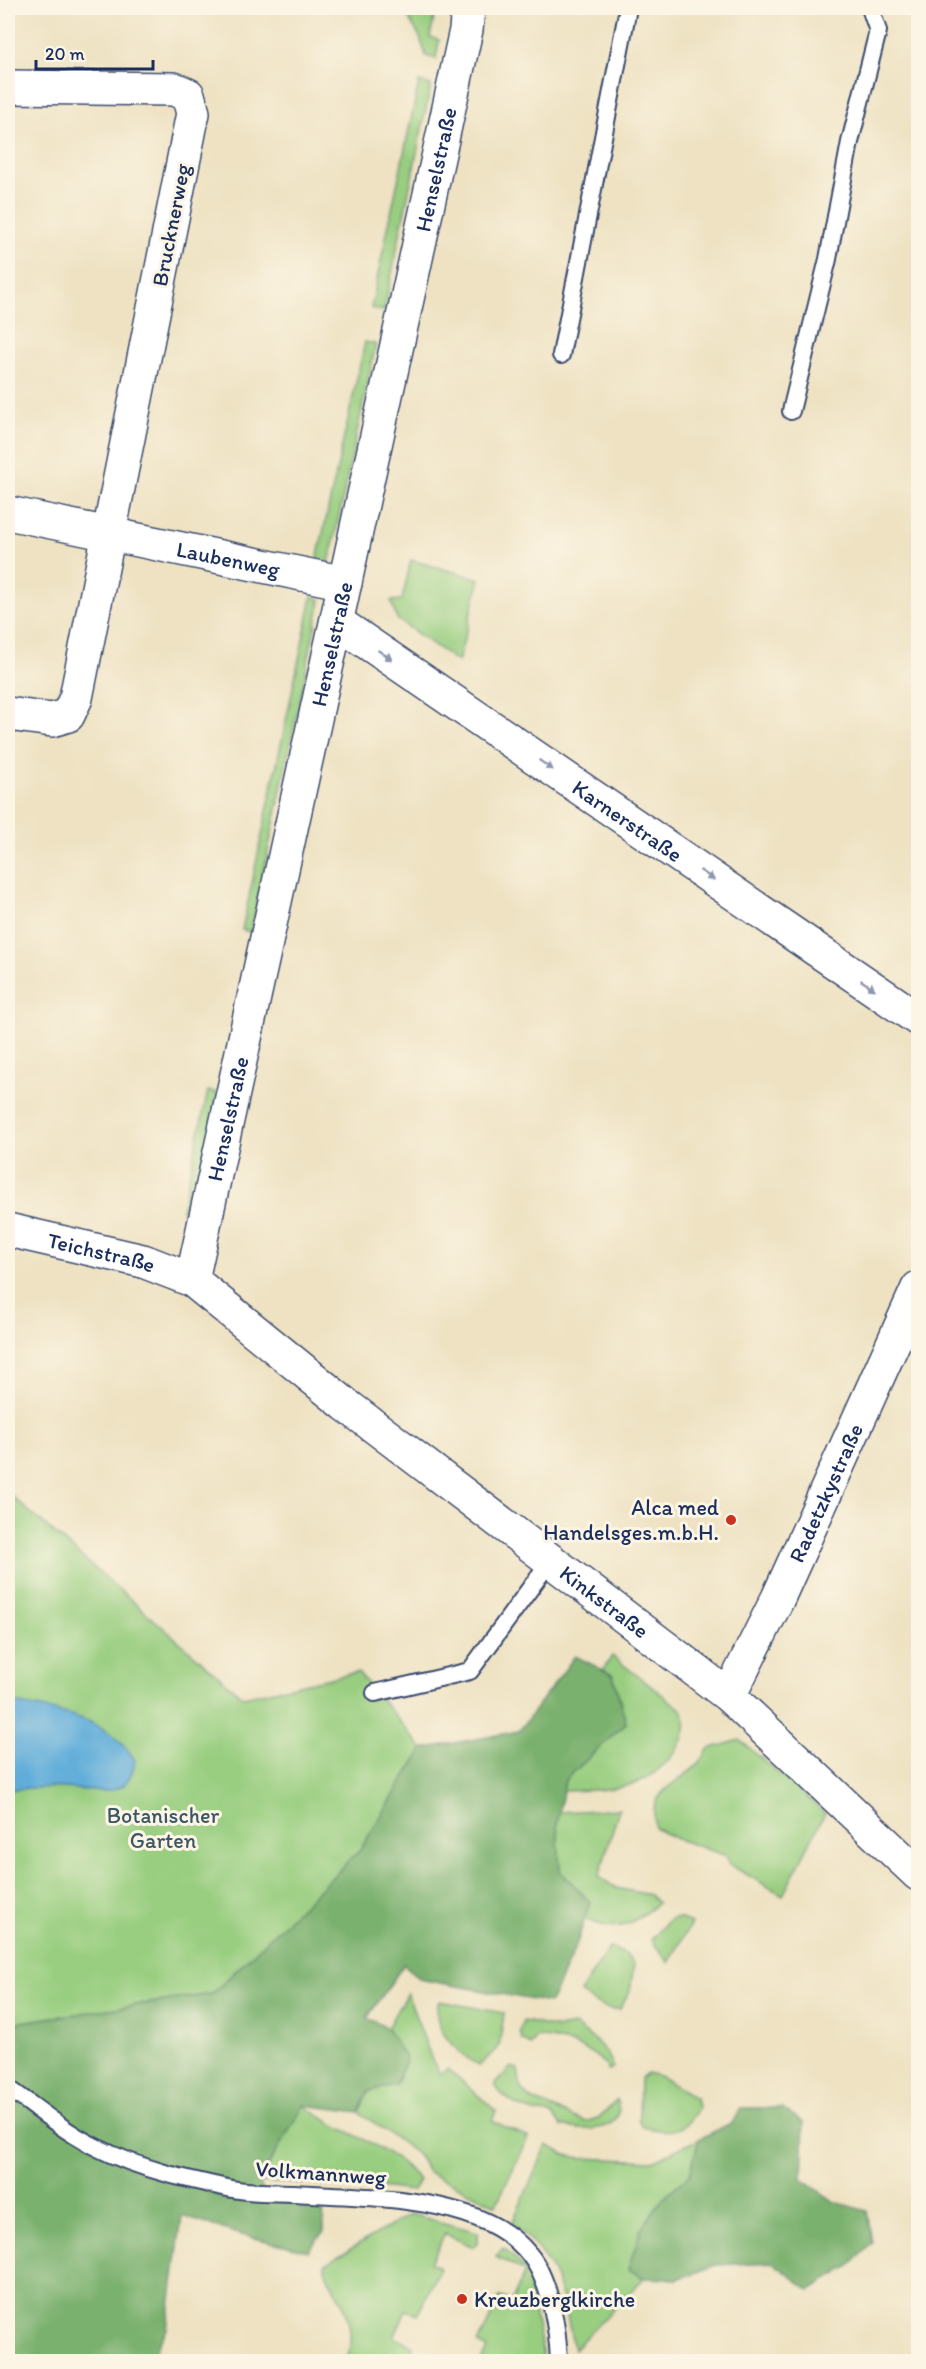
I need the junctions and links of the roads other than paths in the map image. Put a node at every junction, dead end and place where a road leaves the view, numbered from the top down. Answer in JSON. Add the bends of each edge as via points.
{"nodes":[{"id":1,"x":468,"y":8,"type":"edge"},
{"id":2,"x":628,"y":8,"type":"edge"},
{"id":3,"x":870,"y":8,"type":"edge"},
{"id":4,"x":8,"y":87,"type":"edge"},
{"id":5,"x":561,"y":355,"type":"dead end"},
{"id":6,"x":791,"y":411,"type":"dead end"},
{"id":7,"x":8,"y":513,"type":"edge"},
{"id":8,"x":111,"y":534,"type":"junction"},
{"id":9,"x":345,"y":582,"type":"junction"},
{"id":10,"x":337,"y":622,"type":"junction"},
{"id":11,"x":8,"y":714,"type":"edge"},
{"id":12,"x":918,"y":1019,"type":"edge"},
{"id":13,"x":8,"y":1230,"type":"edge"},
{"id":14,"x":192,"y":1281,"type":"junction"},
{"id":15,"x":918,"y":1288,"type":"edge"},
{"id":16,"x":550,"y":1561,"type":"junction"},
{"id":17,"x":375,"y":1694,"type":"dead end"},
{"id":18,"x":729,"y":1696,"type":"junction"},
{"id":19,"x":918,"y":1874,"type":"edge"},
{"id":20,"x":8,"y":2088,"type":"edge"},
{"id":21,"x":560,"y":2361,"type":"edge"}],
"edges":[{"from":1,"to":9,"type":"street","name":"Henselstraße"},
{"from":2,"to":5,"type":"lane"},
{"from":3,"to":6,"type":"lane","via":[[878,31],[849,142],[828,259]]},
{"from":4,"to":8,"type":"street","name":"Brucknerweg","via":[[174,89],[188,95],[193,112]]},
{"from":7,"to":8,"type":"street","name":"Laubenweg"},
{"from":8,"to":9,"type":"street","name":"Laubenweg"},
{"from":8,"to":11,"type":"street","via":[[76,698],[68,715],[52,720]]},
{"from":9,"to":10,"type":"street","name":"Henselstraße"},
{"from":10,"to":12,"type":"street","name":"Karnerstraße","one_way":true},
{"from":10,"to":14,"type":"street","name":"Henselstraße"},
{"from":13,"to":14,"type":"street","name":"Teichstraße","via":[[143,1261]]},
{"from":14,"to":16,"type":"street","name":"Kinkstraße"},
{"from":15,"to":18,"type":"street","name":"Radetzkystraße","via":[[778,1598]]},
{"from":16,"to":17,"type":"lane","via":[[470,1671]]},
{"from":16,"to":18,"type":"street","name":"Kinkstraße"},
{"from":18,"to":19,"type":"street","name":"Kinkstraße"},
{"from":20,"to":21,"type":"lane","name":"Volkmannweg","via":[[96,2148],[160,2173],[236,2190],[426,2202],[496,2226],[514,2237],[531,2255],[545,2286],[558,2334]]}]}
